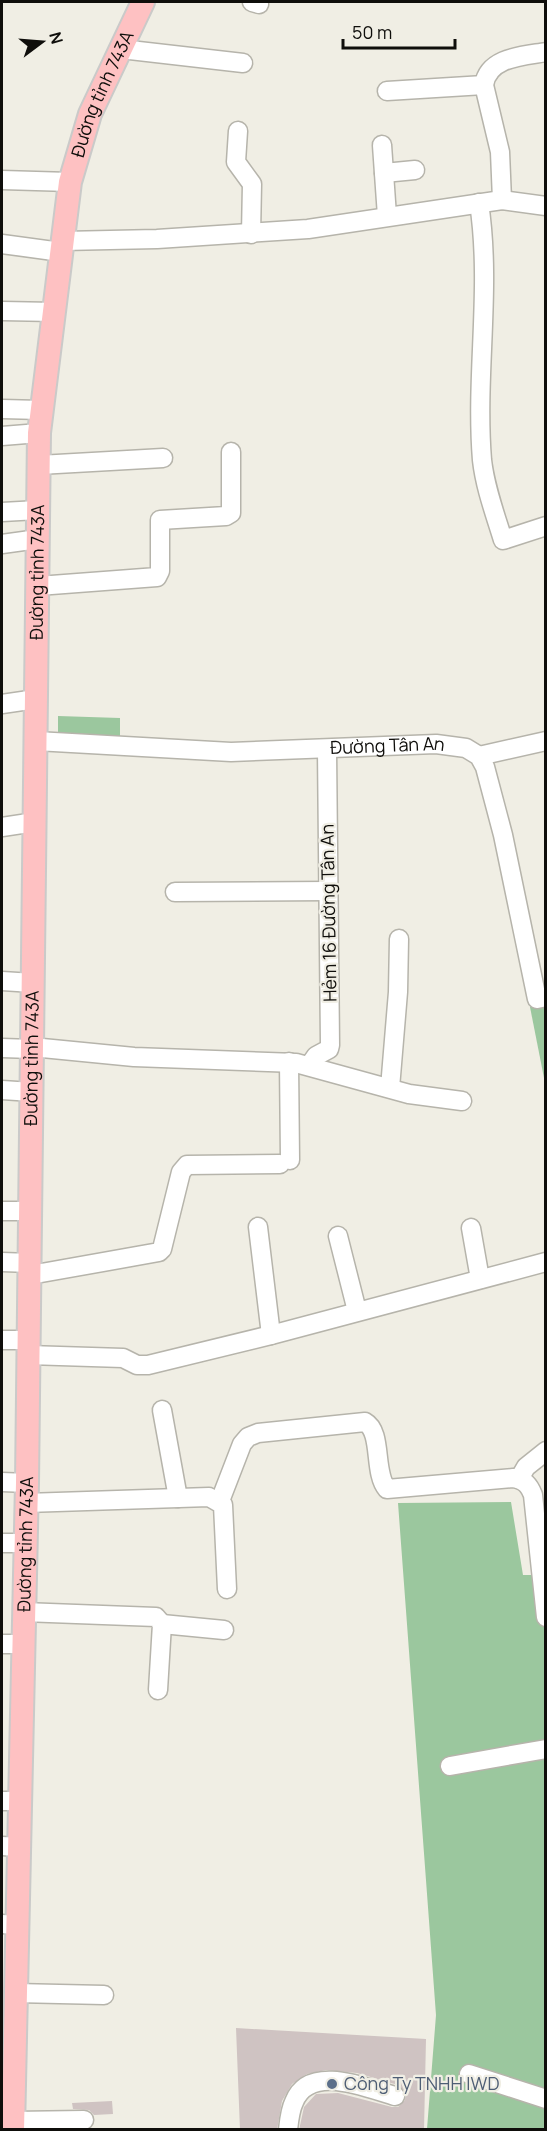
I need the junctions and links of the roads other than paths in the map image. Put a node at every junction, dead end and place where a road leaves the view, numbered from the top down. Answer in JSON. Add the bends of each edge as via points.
{"nodes":[{"id":1,"x":143,"y":2,"type":"edge"},
{"id":2,"x":121,"y":49,"type":"junction"},
{"id":3,"x":546,"y":52,"type":"edge"},
{"id":4,"x":243,"y":63,"type":"dead end"},
{"id":5,"x":484,"y":85,"type":"junction"},
{"id":6,"x":387,"y":91,"type":"dead end"},
{"id":7,"x":238,"y":132,"type":"dead end"},
{"id":8,"x":382,"y":145,"type":"dead end"},
{"id":9,"x":415,"y":170,"type":"dead end"},
{"id":10,"x":384,"y":173,"type":"junction"},
{"id":11,"x":5,"y":178,"type":"edge"},
{"id":12,"x":70,"y":182,"type":"junction"},
{"id":13,"x":502,"y":200,"type":"junction"},
{"id":14,"x":479,"y":203,"type":"junction"},
{"id":15,"x":546,"y":207,"type":"edge"},
{"id":16,"x":387,"y":216,"type":"junction"},
{"id":17,"x":251,"y":234,"type":"junction"},
{"id":18,"x":2,"y":244,"type":"edge"},
{"id":19,"x":62,"y":246,"type":"junction"},
{"id":20,"x":2,"y":311,"type":"edge"},
{"id":21,"x":55,"y":312,"type":"junction"},
{"id":22,"x":2,"y":409,"type":"edge"},
{"id":23,"x":41,"y":410,"type":"junction"},
{"id":24,"x":39,"y":433,"type":"junction"},
{"id":25,"x":2,"y":436,"type":"edge"},
{"id":26,"x":231,"y":452,"type":"dead end"},
{"id":27,"x":163,"y":458,"type":"dead end"},
{"id":28,"x":39,"y":465,"type":"junction"},
{"id":29,"x":38,"y":510,"type":"junction"},
{"id":30,"x":2,"y":512,"type":"edge"},
{"id":31,"x":546,"y":526,"type":"edge"},
{"id":32,"x":38,"y":540,"type":"junction"},
{"id":33,"x":2,"y":544,"type":"edge"},
{"id":34,"x":38,"y":586,"type":"junction"},
{"id":35,"x":36,"y":699,"type":"junction"},
{"id":36,"x":2,"y":704,"type":"edge"},
{"id":37,"x":36,"y":741,"type":"junction"},
{"id":38,"x":546,"y":741,"type":"edge"},
{"id":39,"x":327,"y":750,"type":"junction"},
{"id":40,"x":479,"y":756,"type":"junction"},
{"id":41,"x":35,"y":822,"type":"junction"},
{"id":42,"x":2,"y":827,"type":"edge"},
{"id":43,"x":329,"y":891,"type":"junction"},
{"id":44,"x":175,"y":892,"type":"dead end"},
{"id":45,"x":399,"y":939,"type":"dead end"},
{"id":46,"x":2,"y":981,"type":"edge"},
{"id":47,"x":33,"y":983,"type":"junction"},
{"id":48,"x":546,"y":997,"type":"edge"},
{"id":49,"x":2,"y":1048,"type":"edge"},
{"id":50,"x":32,"y":1048,"type":"junction"},
{"id":51,"x":289,"y":1062,"type":"junction"},
{"id":52,"x":309,"y":1066,"type":"junction"},
{"id":53,"x":390,"y":1088,"type":"junction"},
{"id":54,"x":2,"y":1090,"type":"edge"},
{"id":55,"x":32,"y":1092,"type":"junction"},
{"id":56,"x":462,"y":1101,"type":"dead end"},
{"id":57,"x":2,"y":1211,"type":"edge"},
{"id":58,"x":30,"y":1211,"type":"junction"},
{"id":59,"x":258,"y":1227,"type":"dead end"},
{"id":60,"x":471,"y":1228,"type":"dead end"},
{"id":61,"x":338,"y":1236,"type":"dead end"},
{"id":62,"x":2,"y":1262,"type":"edge"},
{"id":63,"x":546,"y":1262,"type":"edge"},
{"id":64,"x":30,"y":1269,"type":"junction"},
{"id":65,"x":480,"y":1279,"type":"junction"},
{"id":66,"x":357,"y":1311,"type":"junction"},
{"id":67,"x":271,"y":1335,"type":"junction"},
{"id":68,"x":2,"y":1340,"type":"edge"},
{"id":69,"x":29,"y":1348,"type":"junction"},
{"id":70,"x":162,"y":1410,"type":"dead end"},
{"id":71,"x":546,"y":1451,"type":"edge"},
{"id":72,"x":519,"y":1479,"type":"junction"},
{"id":73,"x":2,"y":1482,"type":"edge"},
{"id":74,"x":27,"y":1493,"type":"junction"},
{"id":75,"x":178,"y":1498,"type":"junction"},
{"id":76,"x":220,"y":1501,"type":"junction"},
{"id":77,"x":2,"y":1543,"type":"edge"},
{"id":78,"x":25,"y":1544,"type":"junction"},
{"id":79,"x":227,"y":1589,"type":"dead end"},
{"id":80,"x":23,"y":1612,"type":"junction"},
{"id":81,"x":546,"y":1617,"type":"edge"},
{"id":82,"x":162,"y":1624,"type":"junction"},
{"id":83,"x":224,"y":1630,"type":"dead end"},
{"id":84,"x":12,"y":1644,"type":"edge"},
{"id":85,"x":159,"y":1690,"type":"dead end"},
{"id":86,"x":546,"y":1749,"type":"edge"},
{"id":87,"x":450,"y":1766,"type":"dead end"},
{"id":88,"x":10,"y":1801,"type":"edge"},
{"id":89,"x":10,"y":1846,"type":"edge"},
{"id":90,"x":9,"y":1924,"type":"edge"},
{"id":91,"x":11,"y":1978,"type":"edge"},
{"id":92,"x":104,"y":1995,"type":"dead end"},
{"id":93,"x":8,"y":2016,"type":"edge"},
{"id":94,"x":8,"y":2070,"type":"edge"},
{"id":95,"x":469,"y":2074,"type":"dead end"},
{"id":96,"x":395,"y":2096,"type":"dead end"},
{"id":97,"x":546,"y":2099,"type":"edge"},
{"id":98,"x":84,"y":2120,"type":"dead end"},
{"id":99,"x":13,"y":2125,"type":"edge"},
{"id":100,"x":288,"y":2130,"type":"edge"}],
"edges":[{"from":1,"to":2,"type":"main road","name":"Đường tỉnh 743A"},
{"from":2,"to":4,"type":"street"},
{"from":2,"to":12,"type":"main road","name":"Đường tỉnh 743A","via":[[90,114]]},
{"from":3,"to":5,"type":"street","via":[[506,59],[485,76]]},
{"from":5,"to":6,"type":"street"},
{"from":5,"to":13,"type":"street","via":[[500,152]]},
{"from":7,"to":17,"type":"street","via":[[236,162],[254,191]]},
{"from":8,"to":10,"type":"street"},
{"from":9,"to":10,"type":"street"},
{"from":10,"to":16,"type":"street"},
{"from":11,"to":12,"type":"street"},
{"from":12,"to":19,"type":"main road","name":"Đường tỉnh 743A"},
{"from":13,"to":14,"type":"street"},
{"from":13,"to":15,"type":"street"},
{"from":14,"to":16,"type":"street"},
{"from":14,"to":31,"type":"street","via":[[485,241],[482,441],[486,481],[503,540]]},
{"from":16,"to":17,"type":"street"},
{"from":17,"to":19,"type":"street"},
{"from":18,"to":19,"type":"street"},
{"from":19,"to":21,"type":"main road","name":"Đường tỉnh 743A"},
{"from":20,"to":21,"type":"street"},
{"from":21,"to":23,"type":"main road","name":"Đường tỉnh 743A"},
{"from":22,"to":23,"type":"street"},
{"from":23,"to":24,"type":"main road","name":"Đường tỉnh 743A"},
{"from":24,"to":25,"type":"street"},
{"from":24,"to":28,"type":"main road","name":"Đường tỉnh 743A"},
{"from":26,"to":34,"type":"street","via":[[231,513],[160,519],[157,577]]},
{"from":27,"to":28,"type":"street"},
{"from":28,"to":29,"type":"main road","name":"Đường tỉnh 743A"},
{"from":29,"to":30,"type":"street"},
{"from":29,"to":32,"type":"main road","name":"Đường tỉnh 743A"},
{"from":32,"to":33,"type":"street"},
{"from":32,"to":34,"type":"main road","name":"Đường tỉnh 743A"},
{"from":34,"to":35,"type":"main road","name":"Đường tỉnh 743A"},
{"from":35,"to":36,"type":"street"},
{"from":35,"to":37,"type":"main road","name":"Đường tỉnh 743A"},
{"from":37,"to":39,"type":"street","name":"Đường Tân An","via":[[220,752]]},
{"from":37,"to":41,"type":"main road","name":"Đường tỉnh 743A"},
{"from":38,"to":40,"type":"street"},
{"from":39,"to":40,"type":"street","name":"Đường Tân An","via":[[451,744]]},
{"from":39,"to":43,"type":"street","name":"Hẻm 16 Đường Tân An"},
{"from":40,"to":48,"type":"street","via":[[496,807],[537,999]]},
{"from":41,"to":42,"type":"street"},
{"from":41,"to":47,"type":"main road","name":"Đường tỉnh 743A"},
{"from":43,"to":44,"type":"street"},
{"from":43,"to":52,"type":"street","name":"Hẻm 16 Đường Tân An","via":[[330,1045]]},
{"from":45,"to":53,"type":"street"},
{"from":46,"to":47,"type":"street"},
{"from":47,"to":50,"type":"main road","name":"Đường tỉnh 743A"},
{"from":49,"to":50,"type":"street"},
{"from":50,"to":51,"type":"street","via":[[134,1057]]},
{"from":50,"to":55,"type":"main road","name":"Đường tỉnh 743A"},
{"from":51,"to":52,"type":"street"},
{"from":51,"to":64,"type":"street","via":[[285,1162],[187,1165],[181,1172],[159,1252]]},
{"from":52,"to":53,"type":"street"},
{"from":53,"to":56,"type":"street"},
{"from":54,"to":55,"type":"street"},
{"from":55,"to":58,"type":"main road","name":"Đường tỉnh 743A"},
{"from":57,"to":58,"type":"street"},
{"from":58,"to":64,"type":"main road","name":"Đường tỉnh 743A"},
{"from":59,"to":67,"type":"street"},
{"from":60,"to":65,"type":"street"},
{"from":61,"to":66,"type":"street"},
{"from":62,"to":64,"type":"street"},
{"from":63,"to":65,"type":"street"},
{"from":64,"to":69,"type":"main road","name":"Đường tỉnh 743A"},
{"from":65,"to":66,"type":"street"},
{"from":66,"to":67,"type":"street"},
{"from":67,"to":69,"type":"street","via":[[148,1365],[123,1358]]},
{"from":68,"to":69,"type":"street"},
{"from":69,"to":74,"type":"main road","name":"Đường tỉnh 743A"},
{"from":70,"to":75,"type":"street"},
{"from":71,"to":72,"type":"street","via":[[526,1467]]},
{"from":72,"to":76,"type":"street","via":[[387,1490],[374,1435],[365,1422],[258,1432],[248,1437]]},
{"from":72,"to":81,"type":"street","via":[[533,1495]]},
{"from":73,"to":74,"type":"street"},
{"from":74,"to":75,"type":"street"},
{"from":74,"to":78,"type":"main road","name":"Đường tỉnh 743A"},
{"from":75,"to":76,"type":"street","via":[[209,1497]]},
{"from":76,"to":79,"type":"street"},
{"from":77,"to":78,"type":"street"},
{"from":78,"to":80,"type":"main road","name":"Đường tỉnh 743A"},
{"from":80,"to":82,"type":"street","via":[[156,1617]]},
{"from":80,"to":84,"type":"main road","name":"Đường tỉnh 743A"},
{"from":82,"to":83,"type":"street"},
{"from":82,"to":85,"type":"street"},
{"from":84,"to":88,"type":"main road","name":"Đường tỉnh 743A"},
{"from":86,"to":87,"type":"street"},
{"from":88,"to":89,"type":"main road","name":"Đường tỉnh 743A"},
{"from":89,"to":90,"type":"main road","name":"Đường tỉnh 743A"},
{"from":90,"to":91,"type":"main road","name":"Đường tỉnh 743A"},
{"from":91,"to":92,"type":"street"},
{"from":91,"to":93,"type":"main road","name":"Đường tỉnh 743A"},
{"from":93,"to":94,"type":"main road","name":"Đường tỉnh 743A"},
{"from":94,"to":99,"type":"main road","name":"Đường tỉnh 743A"},
{"from":95,"to":97,"type":"street"},
{"from":96,"to":100,"type":"street","via":[[324,2080],[305,2086],[294,2101]]},
{"from":98,"to":99,"type":"street"}]}
